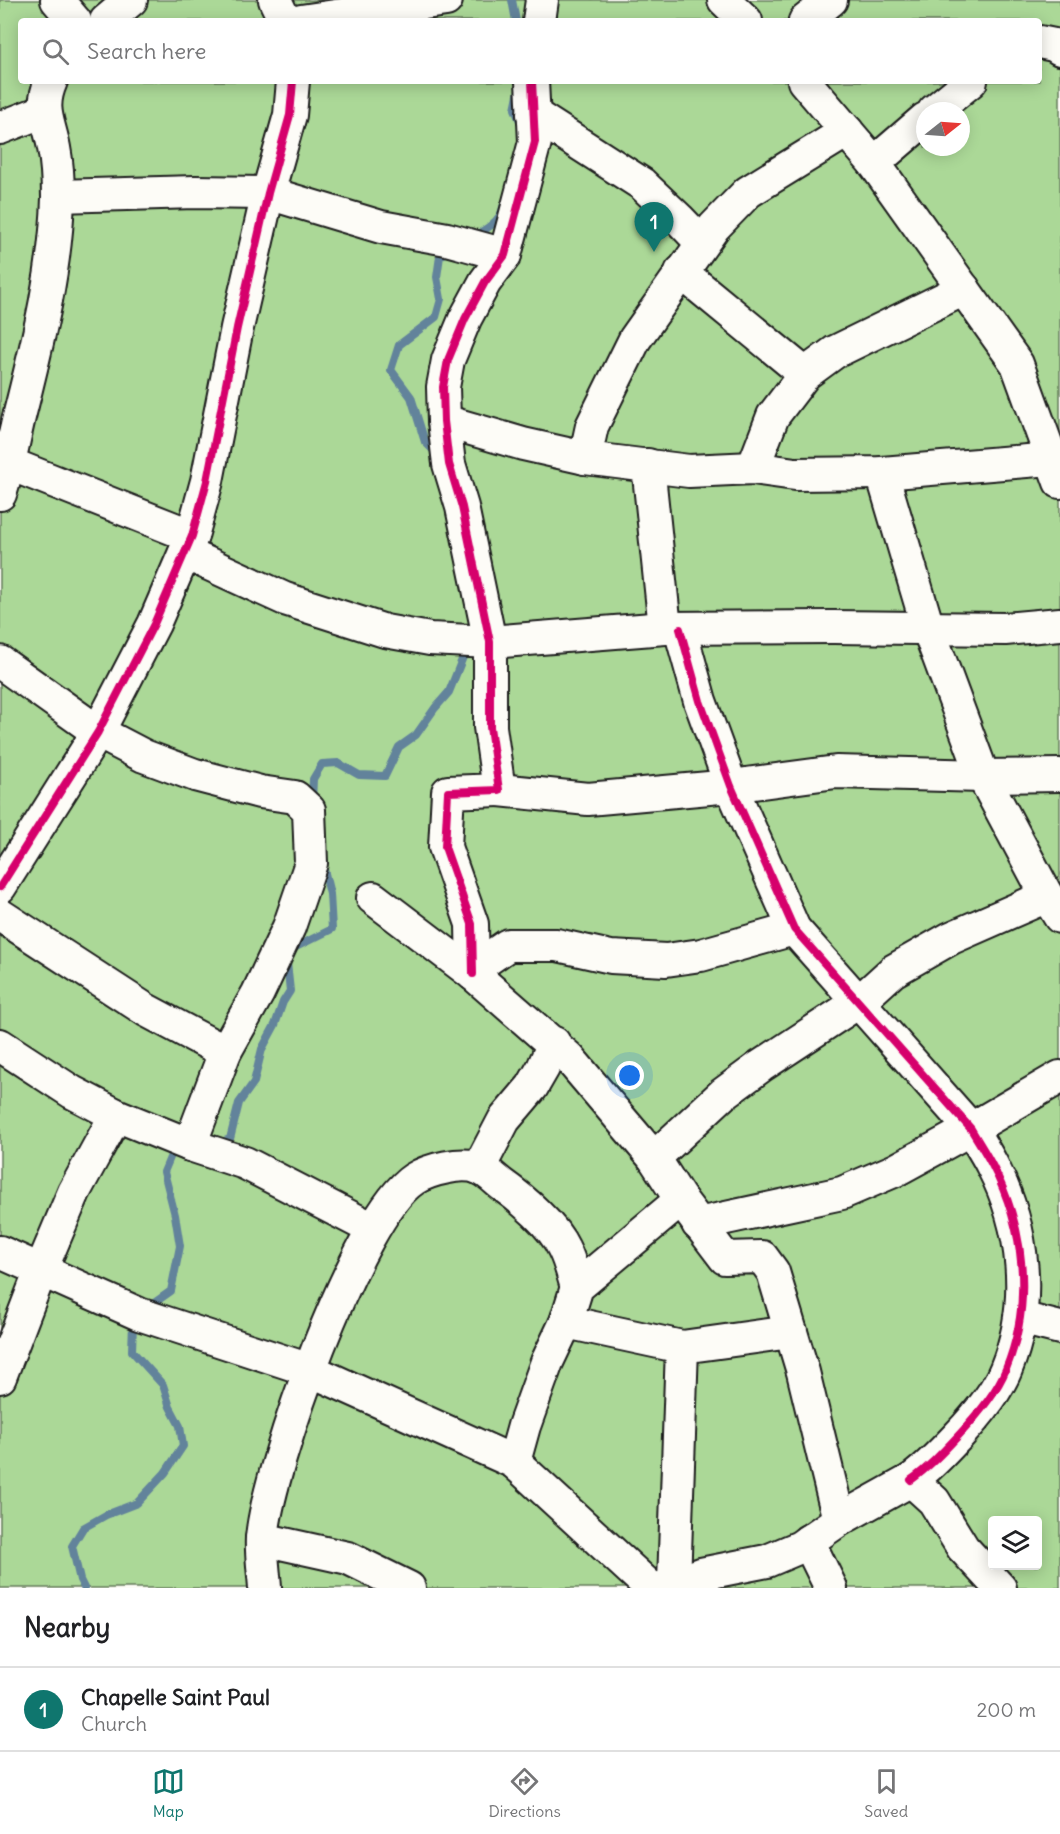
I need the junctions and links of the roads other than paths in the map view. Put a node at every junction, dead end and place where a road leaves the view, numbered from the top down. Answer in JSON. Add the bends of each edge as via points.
{"nodes":[{"id":1,"x":57,"y":0,"type":"edge"},
{"id":2,"x":132,"y":0,"type":"edge"},
{"id":3,"x":275,"y":0,"type":"edge"},
{"id":4,"x":446,"y":0,"type":"edge"},
{"id":5,"x":542,"y":0,"type":"edge"},
{"id":6,"x":724,"y":0,"type":"edge"},
{"id":7,"x":831,"y":0,"type":"edge"},
{"id":8,"x":72,"y":18,"type":"edge"},
{"id":9,"x":110,"y":18,"type":"edge"},
{"id":10,"x":284,"y":18,"type":"edge"},
{"id":11,"x":322,"y":18,"type":"edge"},
{"id":12,"x":539,"y":18,"type":"edge"},
{"id":13,"x":743,"y":18,"type":"edge"},
{"id":14,"x":809,"y":18,"type":"edge"},
{"id":15,"x":1042,"y":43,"type":"edge"},
{"id":16,"x":1060,"y":49,"type":"edge"},
{"id":17,"x":50,"y":84,"type":"edge"},
{"id":18,"x":293,"y":84,"type":"edge"},
{"id":19,"x":532,"y":84,"type":"edge"},
{"id":20,"x":807,"y":84,"type":"edge"},
{"id":21,"x":967,"y":84,"type":"edge"},
{"id":22,"x":945,"y":102,"type":"edge"},
{"id":23,"x":44,"y":111,"type":"junction"},
{"id":24,"x":533,"y":114,"type":"junction"},
{"id":25,"x":916,"y":127,"type":"edge"},
{"id":26,"x":0,"y":128,"type":"edge"},
{"id":27,"x":847,"y":130,"type":"junction"},
{"id":28,"x":874,"y":163,"type":"junction"},
{"id":29,"x":268,"y":193,"type":"junction"},
{"id":30,"x":58,"y":196,"type":"junction"},
{"id":31,"x":702,"y":243,"type":"junction"},
{"id":32,"x":496,"y":252,"type":"junction"},
{"id":33,"x":681,"y":272,"type":"junction"},
{"id":34,"x":964,"y":289,"type":"junction"},
{"id":35,"x":805,"y":374,"type":"junction"},
{"id":36,"x":444,"y":421,"type":"junction"},
{"id":37,"x":8,"y":444,"type":"edge"},
{"id":38,"x":585,"y":458,"type":"junction"},
{"id":39,"x":648,"y":465,"type":"junction"},
{"id":40,"x":753,"y":468,"type":"junction"},
{"id":41,"x":1056,"y":470,"type":"edge"},
{"id":42,"x":882,"y":473,"type":"junction"},
{"id":43,"x":0,"y":494,"type":"edge"},
{"id":44,"x":188,"y":545,"type":"junction"},
{"id":45,"x":1060,"y":624,"type":"edge"},
{"id":46,"x":673,"y":628,"type":"junction"},
{"id":47,"x":928,"y":628,"type":"junction"},
{"id":48,"x":490,"y":642,"type":"junction"},
{"id":49,"x":0,"y":662,"type":"edge"},
{"id":50,"x":98,"y":732,"type":"junction"},
{"id":51,"x":1060,"y":775,"type":"edge"},
{"id":52,"x":983,"y":776,"type":"junction"},
{"id":53,"x":731,"y":786,"type":"junction"},
{"id":54,"x":499,"y":790,"type":"junction"},
{"id":55,"x":0,"y":887,"type":"edge"},
{"id":56,"x":374,"y":898,"type":"dead end"},
{"id":57,"x":1054,"y":906,"type":"edge"},
{"id":58,"x":0,"y":915,"type":"edge"},
{"id":59,"x":794,"y":929,"type":"junction"},
{"id":60,"x":473,"y":974,"type":"junction"},
{"id":61,"x":860,"y":1000,"type":"junction"},
{"id":62,"x":554,"y":1043,"type":"junction"},
{"id":63,"x":0,"y":1045,"type":"edge"},
{"id":64,"x":225,"y":1052,"type":"junction"},
{"id":65,"x":1060,"y":1077,"type":"edge"},
{"id":66,"x":116,"y":1115,"type":"junction"},
{"id":67,"x":971,"y":1129,"type":"junction"},
{"id":68,"x":202,"y":1149,"type":"junction"},
{"id":69,"x":654,"y":1158,"type":"junction"},
{"id":70,"x":479,"y":1168,"type":"junction"},
{"id":71,"x":689,"y":1212,"type":"junction"},
{"id":72,"x":373,"y":1229,"type":"junction"},
{"id":73,"x":0,"y":1252,"type":"edge"},
{"id":74,"x":41,"y":1270,"type":"junction"},
{"id":75,"x":577,"y":1287,"type":"junction"},
{"id":76,"x":1020,"y":1318,"type":"junction"},
{"id":77,"x":566,"y":1322,"type":"junction"},
{"id":78,"x":1060,"y":1329,"type":"edge"},
{"id":79,"x":791,"y":1332,"type":"junction"},
{"id":80,"x":682,"y":1347,"type":"junction"},
{"id":81,"x":310,"y":1370,"type":"junction"},
{"id":82,"x":0,"y":1377,"type":"edge"},
{"id":83,"x":514,"y":1462,"type":"junction"},
{"id":84,"x":911,"y":1480,"type":"junction"},
{"id":85,"x":839,"y":1520,"type":"junction"},
{"id":86,"x":262,"y":1539,"type":"junction"},
{"id":87,"x":808,"y":1541,"type":"junction"},
{"id":88,"x":662,"y":1587,"type":"edge"},
{"id":89,"x":265,"y":1588,"type":"edge"},
{"id":90,"x":409,"y":1588,"type":"edge"},
{"id":91,"x":831,"y":1588,"type":"edge"},
{"id":92,"x":1000,"y":1588,"type":"edge"}],
"edges":[{"from":1,"to":8,"type":"street"},
{"from":2,"to":9,"type":"street"},
{"from":3,"to":10,"type":"street"},
{"from":4,"to":11,"type":"street"},
{"from":5,"to":12,"type":"street"},
{"from":6,"to":13,"type":"street"},
{"from":7,"to":14,"type":"street"},
{"from":15,"to":16,"type":"street"},
{"from":17,"to":23,"type":"street"},
{"from":18,"to":29,"type":"street","via":[[290,115]]},
{"from":19,"to":24,"type":"street"},
{"from":20,"to":27,"type":"street"},
{"from":21,"to":22,"type":"street"},
{"from":23,"to":26,"type":"street"},
{"from":23,"to":30,"type":"street","via":[[54,148]]},
{"from":24,"to":31,"type":"street","via":[[642,184]]},
{"from":24,"to":32,"type":"street","via":[[535,142]]},
{"from":25,"to":28,"type":"street"},
{"from":27,"to":28,"type":"street"},
{"from":27,"to":31,"type":"street","via":[[748,192]]},
{"from":28,"to":34,"type":"street"},
{"from":29,"to":30,"type":"street"},
{"from":29,"to":32,"type":"street","via":[[381,227],[447,238]]},
{"from":29,"to":44,"type":"street","via":[[207,481]]},
{"from":30,"to":37,"type":"street","via":[[46,309]]},
{"from":31,"to":33,"type":"street"},
{"from":32,"to":36,"type":"street","via":[[448,360],[443,387]]},
{"from":33,"to":35,"type":"street"},
{"from":33,"to":38,"type":"street","via":[[635,339],[592,426]]},
{"from":34,"to":35,"type":"street","via":[[836,352]]},
{"from":34,"to":41,"type":"street","via":[[1017,364]]},
{"from":35,"to":40,"type":"street","via":[[773,416]]},
{"from":36,"to":38,"type":"street"},
{"from":36,"to":48,"type":"street","via":[[449,464],[462,507]]},
{"from":37,"to":43,"type":"street"},
{"from":37,"to":44,"type":"street"},
{"from":38,"to":39,"type":"street"},
{"from":39,"to":40,"type":"street","via":[[689,471]]},
{"from":39,"to":46,"type":"street"},
{"from":40,"to":42,"type":"street","via":[[795,474]]},
{"from":41,"to":42,"type":"street"},
{"from":42,"to":47,"type":"street"},
{"from":44,"to":48,"type":"street","via":[[285,598],[385,632]]},
{"from":44,"to":50,"type":"street","via":[[154,624]]},
{"from":45,"to":47,"type":"street","via":[[1005,629]]},
{"from":46,"to":47,"type":"street"},
{"from":46,"to":48,"type":"street"},
{"from":46,"to":53,"type":"street"},
{"from":47,"to":52,"type":"street"},
{"from":48,"to":54,"type":"street","via":[[490,728]]},
{"from":49,"to":50,"type":"street"},
{"from":50,"to":55,"type":"street"},
{"from":50,"to":64,"type":"street","via":[[195,776],[296,797],[309,810],[311,863],[289,927]]},
{"from":51,"to":52,"type":"street"},
{"from":52,"to":53,"type":"street","via":[[836,772]]},
{"from":52,"to":57,"type":"street"},
{"from":53,"to":54,"type":"street","via":[[588,799]]},
{"from":53,"to":59,"type":"street"},
{"from":54,"to":60,"type":"street","via":[[448,792],[445,847],[472,924]]},
{"from":56,"to":60,"type":"street"},
{"from":57,"to":61,"type":"street","via":[[951,938],[892,971]]},
{"from":58,"to":64,"type":"street","via":[[146,1010]]},
{"from":59,"to":60,"type":"street","via":[[701,955],[666,960],[611,957],[557,945],[508,945]]},
{"from":59,"to":61,"type":"street"},
{"from":60,"to":62,"type":"street"},
{"from":61,"to":67,"type":"street"},
{"from":61,"to":69,"type":"street","via":[[723,1094]]},
{"from":62,"to":69,"type":"street"},
{"from":62,"to":70,"type":"street","via":[[532,1087],[504,1120]]},
{"from":63,"to":66,"type":"street","via":[[72,1092]]},
{"from":64,"to":68,"type":"street"},
{"from":65,"to":67,"type":"street"},
{"from":66,"to":68,"type":"street"},
{"from":66,"to":74,"type":"street","via":[[74,1192]]},
{"from":67,"to":71,"type":"street","via":[[896,1170],[842,1193]]},
{"from":67,"to":76,"type":"street","via":[[993,1166],[1012,1214],[1021,1254]]},
{"from":68,"to":72,"type":"street","via":[[245,1163]]},
{"from":69,"to":71,"type":"street"},
{"from":70,"to":72,"type":"street","via":[[432,1169],[412,1180]]},
{"from":70,"to":75,"type":"street","via":[[544,1222],[564,1247]]},
{"from":71,"to":75,"type":"street"},
{"from":71,"to":79,"type":"street","via":[[725,1258],[762,1257],[773,1272]]},
{"from":72,"to":81,"type":"street"},
{"from":73,"to":74,"type":"street"},
{"from":74,"to":81,"type":"street","via":[[162,1322]]},
{"from":74,"to":82,"type":"street"},
{"from":75,"to":77,"type":"street"},
{"from":76,"to":78,"type":"street"},
{"from":76,"to":84,"type":"street","via":[[1005,1372],[975,1418]]},
{"from":77,"to":80,"type":"street"},
{"from":77,"to":83,"type":"street","via":[[547,1362]]},
{"from":79,"to":80,"type":"street"},
{"from":79,"to":85,"type":"street"},
{"from":80,"to":88,"type":"street"},
{"from":81,"to":83,"type":"street"},
{"from":81,"to":86,"type":"street","via":[[269,1499]]},
{"from":83,"to":88,"type":"street"},
{"from":84,"to":85,"type":"street"},
{"from":84,"to":92,"type":"street","via":[[934,1502],[963,1548]]},
{"from":85,"to":87,"type":"street"},
{"from":86,"to":89,"type":"street"},
{"from":86,"to":90,"type":"street","via":[[348,1558]]},
{"from":87,"to":88,"type":"street","via":[[767,1561],[701,1574]]},
{"from":87,"to":91,"type":"street"}]}
